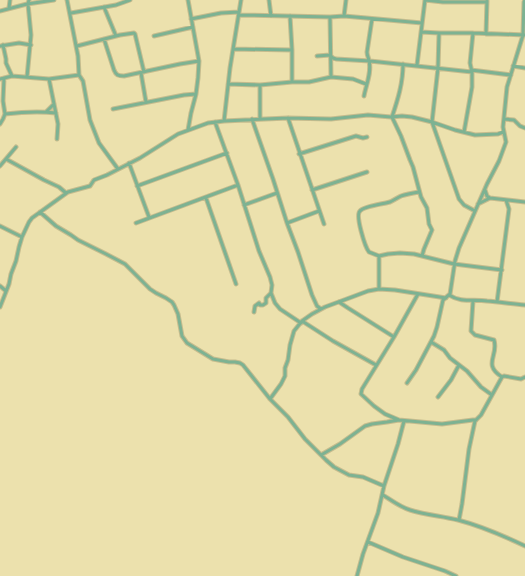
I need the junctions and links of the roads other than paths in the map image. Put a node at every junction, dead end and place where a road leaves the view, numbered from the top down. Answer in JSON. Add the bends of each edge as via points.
{"nodes":[{"id":1,"x":10,"y":0,"type":"edge"},
{"id":2,"x":29,"y":0,"type":"edge"},
{"id":3,"x":54,"y":0,"type":"edge"},
{"id":4,"x":68,"y":0,"type":"edge"},
{"id":5,"x":130,"y":0,"type":"edge"},
{"id":6,"x":188,"y":0,"type":"edge"},
{"id":7,"x":241,"y":0,"type":"edge"},
{"id":8,"x":269,"y":0,"type":"edge"},
{"id":9,"x":346,"y":0,"type":"edge"},
{"id":10,"x":425,"y":0,"type":"edge"},
{"id":11,"x":456,"y":1,"type":"edge"},
{"id":12,"x":487,"y":1,"type":"edge"},
{"id":13,"x":524,"y":1,"type":"edge"},
{"id":14,"x":28,"y":4,"type":"junction"},
{"id":15,"x":104,"y":7,"type":"junction"},
{"id":16,"x":9,"y":8,"type":"junction"},
{"id":17,"x":0,"y":11,"type":"edge"},
{"id":18,"x":71,"y":13,"type":"junction"},
{"id":19,"x":239,"y":13,"type":"junction"},
{"id":20,"x":271,"y":16,"type":"junction"},
{"id":21,"x":290,"y":16,"type":"junction"},
{"id":22,"x":344,"y":16,"type":"junction"},
{"id":23,"x":330,"y":17,"type":"junction"},
{"id":24,"x":191,"y":19,"type":"junction"},
{"id":25,"x":372,"y":19,"type":"junction"},
{"id":26,"x":422,"y":23,"type":"junction"},
{"id":27,"x":193,"y":27,"type":"junction"},
{"id":28,"x":421,"y":32,"type":"junction"},
{"id":29,"x":439,"y":33,"type":"junction"},
{"id":30,"x":473,"y":33,"type":"junction"},
{"id":31,"x":486,"y":34,"type":"junction"},
{"id":32,"x":524,"y":35,"type":"edge"},
{"id":33,"x":116,"y":36,"type":"junction"},
{"id":34,"x":154,"y":36,"type":"dead end"},
{"id":35,"x":104,"y":39,"type":"junction"},
{"id":36,"x":1,"y":45,"type":"edge"},
{"id":37,"x":31,"y":45,"type":"junction"},
{"id":38,"x":77,"y":46,"type":"junction"},
{"id":39,"x":234,"y":49,"type":"junction"},
{"id":40,"x":292,"y":50,"type":"junction"},
{"id":41,"x":330,"y":55,"type":"junction"},
{"id":42,"x":317,"y":56,"type":"dead end"},
{"id":43,"x":370,"y":61,"type":"junction"},
{"id":44,"x":199,"y":62,"type":"junction"},
{"id":45,"x":403,"y":64,"type":"junction"},
{"id":46,"x":417,"y":65,"type":"junction"},
{"id":47,"x":513,"y":66,"type":"junction"},
{"id":48,"x":438,"y":68,"type":"junction"},
{"id":49,"x":525,"y":68,"type":"edge"},
{"id":50,"x":472,"y":71,"type":"junction"},
{"id":51,"x":142,"y":73,"type":"junction"},
{"id":52,"x":79,"y":75,"type":"junction"},
{"id":53,"x":511,"y":75,"type":"junction"},
{"id":54,"x":12,"y":76,"type":"junction"},
{"id":55,"x":331,"y":76,"type":"junction"},
{"id":56,"x":27,"y":77,"type":"junction"},
{"id":57,"x":4,"y":78,"type":"junction"},
{"id":58,"x":0,"y":79,"type":"edge"},
{"id":59,"x":50,"y":79,"type":"junction"},
{"id":60,"x":292,"y":82,"type":"junction"},
{"id":61,"x":228,"y":84,"type":"junction"},
{"id":62,"x":366,"y":84,"type":"junction"},
{"id":63,"x":260,"y":85,"type":"junction"},
{"id":64,"x":196,"y":94,"type":"junction"},
{"id":65,"x":364,"y":96,"type":"dead end"},
{"id":66,"x":146,"y":102,"type":"junction"},
{"id":67,"x":54,"y":104,"type":"junction"},
{"id":68,"x":113,"y":109,"type":"dead end"},
{"id":69,"x":46,"y":112,"type":"junction"},
{"id":70,"x":56,"y":113,"type":"junction"},
{"id":71,"x":5,"y":114,"type":"junction"},
{"id":72,"x":392,"y":117,"type":"junction"},
{"id":73,"x":288,"y":118,"type":"junction"},
{"id":74,"x":252,"y":119,"type":"junction"},
{"id":75,"x":260,"y":119,"type":"junction"},
{"id":76,"x":504,"y":119,"type":"junction"},
{"id":77,"x":224,"y":121,"type":"junction"},
{"id":78,"x":215,"y":122,"type":"junction"},
{"id":79,"x":432,"y":122,"type":"junction"},
{"id":80,"x":0,"y":124,"type":"edge"},
{"id":81,"x":525,"y":128,"type":"edge"},
{"id":82,"x":188,"y":130,"type":"junction"},
{"id":83,"x":464,"y":132,"type":"junction"},
{"id":84,"x":503,"y":132,"type":"junction"},
{"id":85,"x":367,"y":137,"type":"dead end"},
{"id":86,"x":57,"y":138,"type":"dead end"},
{"id":87,"x":16,"y":147,"type":"dead end"},
{"id":88,"x":227,"y":153,"type":"junction"},
{"id":89,"x":299,"y":154,"type":"junction"},
{"id":90,"x":6,"y":159,"type":"junction"},
{"id":91,"x":129,"y":163,"type":"junction"},
{"id":92,"x":0,"y":166,"type":"edge"},
{"id":93,"x":118,"y":169,"type":"junction"},
{"id":94,"x":366,"y":172,"type":"dead end"},
{"id":95,"x":137,"y":186,"type":"junction"},
{"id":96,"x":238,"y":186,"type":"junction"},
{"id":97,"x":312,"y":190,"type":"junction"},
{"id":98,"x":484,"y":190,"type":"junction"},
{"id":99,"x":419,"y":192,"type":"junction"},
{"id":100,"x":66,"y":193,"type":"junction"},
{"id":101,"x":277,"y":193,"type":"junction"},
{"id":102,"x":206,"y":198,"type":"junction"},
{"id":103,"x":490,"y":198,"type":"junction"},
{"id":104,"x":506,"y":200,"type":"junction"},
{"id":105,"x":525,"y":202,"type":"edge"},
{"id":106,"x":478,"y":204,"type":"junction"},
{"id":107,"x":244,"y":205,"type":"junction"},
{"id":108,"x":319,"y":211,"type":"junction"},
{"id":109,"x":475,"y":211,"type":"junction"},
{"id":110,"x":40,"y":212,"type":"junction"},
{"id":111,"x":148,"y":217,"type":"junction"},
{"id":112,"x":136,"y":223,"type":"dead end"},
{"id":113,"x":287,"y":223,"type":"junction"},
{"id":114,"x":324,"y":224,"type":"dead end"},
{"id":115,"x":0,"y":226,"type":"edge"},
{"id":116,"x":22,"y":237,"type":"junction"},
{"id":117,"x":379,"y":256,"type":"junction"},
{"id":118,"x":422,"y":256,"type":"junction"},
{"id":119,"x":454,"y":264,"type":"junction"},
{"id":120,"x":502,"y":270,"type":"junction"},
{"id":121,"x":236,"y":284,"type":"dead end"},
{"id":122,"x":0,"y":286,"type":"edge"},
{"id":123,"x":379,"y":288,"type":"junction"},
{"id":124,"x":6,"y":291,"type":"junction"},
{"id":125,"x":271,"y":293,"type":"junction"},
{"id":126,"x":418,"y":294,"type":"junction"},
{"id":127,"x":449,"y":295,"type":"junction"},
{"id":128,"x":446,"y":298,"type":"junction"},
{"id":129,"x":473,"y":301,"type":"junction"},
{"id":130,"x":339,"y":302,"type":"junction"},
{"id":131,"x":497,"y":302,"type":"junction"},
{"id":132,"x":525,"y":305,"type":"edge"},
{"id":133,"x":0,"y":307,"type":"edge"},
{"id":134,"x":321,"y":309,"type":"junction"},
{"id":135,"x":254,"y":312,"type":"dead end"},
{"id":136,"x":301,"y":322,"type":"junction"},
{"id":137,"x":394,"y":337,"type":"junction"},
{"id":138,"x":431,"y":342,"type":"junction"},
{"id":139,"x":376,"y":365,"type":"junction"},
{"id":140,"x":459,"y":365,"type":"junction"},
{"id":141,"x":502,"y":377,"type":"junction"},
{"id":142,"x":525,"y":378,"type":"edge"},
{"id":143,"x":407,"y":383,"type":"dead end"},
{"id":144,"x":492,"y":395,"type":"junction"},
{"id":145,"x":438,"y":397,"type":"dead end"},
{"id":146,"x":270,"y":399,"type":"junction"},
{"id":147,"x":399,"y":420,"type":"junction"},
{"id":148,"x":476,"y":420,"type":"junction"},
{"id":149,"x":404,"y":421,"type":"junction"},
{"id":150,"x":321,"y":455,"type":"junction"},
{"id":151,"x":384,"y":486,"type":"junction"},
{"id":152,"x":382,"y":495,"type":"junction"},
{"id":153,"x":458,"y":520,"type":"junction"},
{"id":154,"x":368,"y":542,"type":"junction"},
{"id":155,"x":525,"y":546,"type":"edge"},
{"id":156,"x":357,"y":576,"type":"edge"},
{"id":157,"x":456,"y":576,"type":"edge"}],
"edges":[{"from":1,"to":16,"type":"street"},
{"from":2,"to":14,"type":"street"},
{"from":3,"to":14,"type":"street"},
{"from":4,"to":18,"type":"street"},
{"from":5,"to":15,"type":"street"},
{"from":6,"to":24,"type":"street"},
{"from":7,"to":19,"type":"street"},
{"from":8,"to":20,"type":"street"},
{"from":9,"to":22,"type":"street"},
{"from":10,"to":11,"type":"street"},
{"from":10,"to":26,"type":"street"},
{"from":11,"to":12,"type":"street"},
{"from":12,"to":31,"type":"street"},
{"from":13,"to":32,"type":"street"},
{"from":14,"to":16,"type":"street"},
{"from":14,"to":37,"type":"street"},
{"from":15,"to":18,"type":"street"},
{"from":15,"to":33,"type":"street"},
{"from":16,"to":17,"type":"street"},
{"from":18,"to":38,"type":"street"},
{"from":19,"to":20,"type":"street"},
{"from":19,"to":24,"type":"street","via":[[221,13]]},
{"from":19,"to":39,"type":"street"},
{"from":20,"to":21,"type":"street"},
{"from":21,"to":23,"type":"street"},
{"from":21,"to":40,"type":"street"},
{"from":22,"to":23,"type":"street"},
{"from":22,"to":25,"type":"street"},
{"from":23,"to":41,"type":"street"},
{"from":24,"to":27,"type":"street"},
{"from":25,"to":26,"type":"street"},
{"from":25,"to":43,"type":"street","via":[[367,52]]},
{"from":26,"to":28,"type":"street"},
{"from":27,"to":34,"type":"street"},
{"from":27,"to":44,"type":"street"},
{"from":28,"to":29,"type":"street"},
{"from":28,"to":46,"type":"street"},
{"from":29,"to":30,"type":"street"},
{"from":29,"to":48,"type":"street"},
{"from":30,"to":31,"type":"street"},
{"from":30,"to":50,"type":"street","via":[[470,63]]},
{"from":31,"to":32,"type":"street"},
{"from":32,"to":47,"type":"street"},
{"from":33,"to":35,"type":"street"},
{"from":33,"to":51,"type":"street","via":[[135,34]]},
{"from":35,"to":38,"type":"street"},
{"from":35,"to":51,"type":"street","via":[[116,74],[124,76]]},
{"from":36,"to":37,"type":"street"},
{"from":36,"to":54,"type":"street"},
{"from":37,"to":56,"type":"street"},
{"from":38,"to":52,"type":"street"},
{"from":39,"to":40,"type":"street"},
{"from":39,"to":61,"type":"street"},
{"from":40,"to":60,"type":"street"},
{"from":41,"to":42,"type":"street"},
{"from":41,"to":43,"type":"street","via":[[336,59]]},
{"from":41,"to":55,"type":"street"},
{"from":43,"to":45,"type":"street"},
{"from":43,"to":62,"type":"street"},
{"from":44,"to":51,"type":"street"},
{"from":44,"to":64,"type":"street"},
{"from":45,"to":46,"type":"street"},
{"from":45,"to":72,"type":"street","via":[[403,78]]},
{"from":46,"to":48,"type":"street"},
{"from":47,"to":49,"type":"street"},
{"from":47,"to":53,"type":"street"},
{"from":48,"to":50,"type":"street"},
{"from":48,"to":79,"type":"street"},
{"from":50,"to":53,"type":"street"},
{"from":50,"to":83,"type":"street","via":[[472,87]]},
{"from":51,"to":66,"type":"street"},
{"from":52,"to":59,"type":"street"},
{"from":52,"to":93,"type":"street","via":[[83,81],[90,120],[99,143]]},
{"from":53,"to":76,"type":"street","via":[[507,87]]},
{"from":54,"to":56,"type":"street"},
{"from":54,"to":57,"type":"street"},
{"from":55,"to":60,"type":"street","via":[[309,82]]},
{"from":55,"to":62,"type":"street","via":[[354,79]]},
{"from":56,"to":59,"type":"street"},
{"from":57,"to":58,"type":"street"},
{"from":57,"to":71,"type":"street"},
{"from":59,"to":67,"type":"street"},
{"from":60,"to":63,"type":"street"},
{"from":61,"to":63,"type":"street"},
{"from":61,"to":77,"type":"street"},
{"from":62,"to":65,"type":"street"},
{"from":63,"to":75,"type":"street"},
{"from":64,"to":66,"type":"street"},
{"from":64,"to":82,"type":"street"},
{"from":66,"to":68,"type":"street"},
{"from":67,"to":69,"type":"street"},
{"from":67,"to":70,"type":"street"},
{"from":69,"to":70,"type":"street"},
{"from":69,"to":71,"type":"street"},
{"from":70,"to":86,"type":"street"},
{"from":71,"to":80,"type":"street"},
{"from":72,"to":73,"type":"street","via":[[368,115],[331,120]]},
{"from":72,"to":79,"type":"street","via":[[412,117]]},
{"from":72,"to":99,"type":"street","via":[[413,167]]},
{"from":73,"to":75,"type":"street"},
{"from":73,"to":89,"type":"street"},
{"from":74,"to":75,"type":"street"},
{"from":74,"to":77,"type":"street"},
{"from":74,"to":101,"type":"street"},
{"from":76,"to":81,"type":"street","via":[[514,120]]},
{"from":76,"to":84,"type":"street"},
{"from":77,"to":78,"type":"street"},
{"from":78,"to":82,"type":"street"},
{"from":78,"to":88,"type":"street"},
{"from":79,"to":83,"type":"street"},
{"from":79,"to":109,"type":"street","via":[[459,199]]},
{"from":82,"to":91,"type":"street"},
{"from":83,"to":84,"type":"street","via":[[484,135]]},
{"from":84,"to":98,"type":"street","via":[[506,142]]},
{"from":85,"to":89,"type":"street","via":[[356,136]]},
{"from":87,"to":90,"type":"street"},
{"from":88,"to":95,"type":"street"},
{"from":88,"to":96,"type":"street"},
{"from":89,"to":97,"type":"street"},
{"from":90,"to":92,"type":"street"},
{"from":90,"to":100,"type":"street"},
{"from":91,"to":93,"type":"street"},
{"from":91,"to":95,"type":"street"},
{"from":93,"to":100,"type":"street","via":[[94,180],[90,186]]},
{"from":94,"to":97,"type":"street"},
{"from":95,"to":111,"type":"street"},
{"from":96,"to":102,"type":"street"},
{"from":96,"to":107,"type":"street"},
{"from":97,"to":108,"type":"street"},
{"from":98,"to":103,"type":"street"},
{"from":98,"to":106,"type":"street"},
{"from":99,"to":117,"type":"street","via":[[359,211],[357,215],[367,250]]},
{"from":99,"to":118,"type":"street","via":[[427,208],[432,230]]},
{"from":100,"to":110,"type":"street"},
{"from":101,"to":107,"type":"street"},
{"from":101,"to":113,"type":"street"},
{"from":102,"to":111,"type":"street"},
{"from":102,"to":121,"type":"street"},
{"from":103,"to":104,"type":"street"},
{"from":103,"to":106,"type":"street"},
{"from":104,"to":105,"type":"street"},
{"from":104,"to":120,"type":"street","via":[[509,209]]},
{"from":106,"to":109,"type":"street"},
{"from":107,"to":125,"type":"street","via":[[270,277]]},
{"from":108,"to":113,"type":"street"},
{"from":108,"to":114,"type":"street"},
{"from":109,"to":119,"type":"street"},
{"from":110,"to":116,"type":"street","via":[[29,222]]},
{"from":110,"to":146,"type":"street","via":[[78,240],[125,264],[150,289],[172,302],[185,341],[213,359],[240,363]]},
{"from":111,"to":112,"type":"street"},
{"from":113,"to":134,"type":"street","via":[[312,295]]},
{"from":115,"to":116,"type":"street"},
{"from":116,"to":124,"type":"street"},
{"from":117,"to":118,"type":"street","via":[[400,253]]},
{"from":117,"to":123,"type":"street"},
{"from":118,"to":119,"type":"street"},
{"from":119,"to":120,"type":"street"},
{"from":119,"to":127,"type":"street"},
{"from":120,"to":131,"type":"street"},
{"from":122,"to":124,"type":"street"},
{"from":123,"to":126,"type":"street"},
{"from":123,"to":130,"type":"street"},
{"from":124,"to":133,"type":"street"},
{"from":125,"to":135,"type":"street","via":[[266,298],[266,303],[260,305],[259,302],[255,306]]},
{"from":125,"to":136,"type":"street","via":[[277,307]]},
{"from":126,"to":128,"type":"street"},
{"from":126,"to":137,"type":"street"},
{"from":127,"to":128,"type":"street"},
{"from":127,"to":129,"type":"street","via":[[460,300]]},
{"from":128,"to":138,"type":"street","via":[[443,300]]},
{"from":129,"to":131,"type":"street"},
{"from":129,"to":141,"type":"street","via":[[471,331],[475,336],[494,340],[492,366]]},
{"from":130,"to":134,"type":"street"},
{"from":130,"to":137,"type":"street"},
{"from":131,"to":132,"type":"street"},
{"from":134,"to":136,"type":"street"},
{"from":136,"to":139,"type":"street"},
{"from":136,"to":146,"type":"street","via":[[294,331],[284,379]]},
{"from":137,"to":139,"type":"street"},
{"from":138,"to":140,"type":"street","via":[[444,350]]},
{"from":138,"to":143,"type":"street"},
{"from":139,"to":147,"type":"street","via":[[361,394],[385,414]]},
{"from":140,"to":144,"type":"street"},
{"from":140,"to":145,"type":"street"},
{"from":141,"to":142,"type":"street"},
{"from":141,"to":144,"type":"street"},
{"from":144,"to":148,"type":"street"},
{"from":146,"to":150,"type":"street"},
{"from":147,"to":149,"type":"street"},
{"from":147,"to":150,"type":"street","via":[[365,426]]},
{"from":148,"to":149,"type":"street","via":[[442,424]]},
{"from":148,"to":153,"type":"street"},
{"from":149,"to":151,"type":"street"},
{"from":150,"to":151,"type":"street","via":[[334,467],[349,475],[363,477]]},
{"from":151,"to":152,"type":"street"},
{"from":152,"to":153,"type":"street","via":[[409,510]]},
{"from":152,"to":154,"type":"street"},
{"from":153,"to":155,"type":"street"},
{"from":154,"to":156,"type":"street"},
{"from":154,"to":157,"type":"street"}]}
